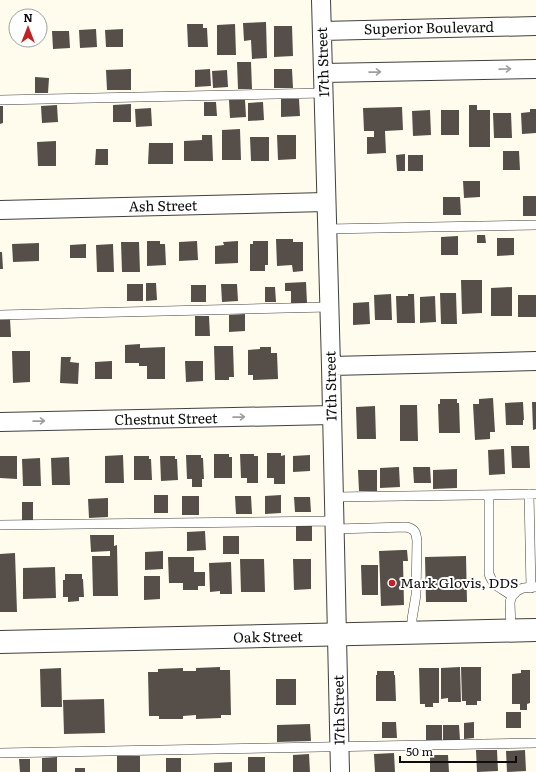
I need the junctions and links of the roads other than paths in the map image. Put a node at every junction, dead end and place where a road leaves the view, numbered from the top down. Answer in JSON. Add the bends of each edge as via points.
{"nodes":[{"id":1,"x":321,"y":0,"type":"edge"},
{"id":2,"x":536,"y":26,"type":"edge"},
{"id":3,"x":322,"y":31,"type":"junction"},
{"id":4,"x":536,"y":68,"type":"edge"},
{"id":5,"x":323,"y":73,"type":"junction"},
{"id":6,"x":323,"y":93,"type":"junction"},
{"id":7,"x":0,"y":100,"type":"edge"},
{"id":8,"x":326,"y":202,"type":"junction"},
{"id":9,"x":0,"y":210,"type":"edge"},
{"id":10,"x":536,"y":225,"type":"edge"},
{"id":11,"x":327,"y":229,"type":"junction"},
{"id":12,"x":329,"y":307,"type":"junction"},
{"id":13,"x":0,"y":315,"type":"edge"},
{"id":14,"x":536,"y":361,"type":"edge"},
{"id":15,"x":331,"y":366,"type":"junction"},
{"id":16,"x":332,"y":415,"type":"junction"},
{"id":17,"x":0,"y":422,"type":"edge"},
{"id":18,"x":532,"y":494,"type":"edge"},
{"id":19,"x":489,"y":495,"type":"junction"},
{"id":20,"x":334,"y":497,"type":"junction"},
{"id":21,"x":0,"y":525,"type":"edge"},
{"id":22,"x":334,"y":525,"type":"junction"},
{"id":23,"x":533,"y":588,"type":"edge"},
{"id":24,"x":512,"y":596,"type":"junction"},
{"id":25,"x":536,"y":630,"type":"edge"},
{"id":26,"x":511,"y":631,"type":"junction"},
{"id":27,"x":412,"y":633,"type":"junction"},
{"id":28,"x":337,"y":635,"type":"junction"},
{"id":29,"x":0,"y":642,"type":"edge"},
{"id":30,"x":536,"y":743,"type":"edge"},
{"id":31,"x":339,"y":747,"type":"junction"},
{"id":32,"x":0,"y":753,"type":"edge"},
{"id":33,"x":340,"y":772,"type":"edge"}],
"edges":[{"from":1,"to":3,"type":"street","name":"17th Street"},
{"from":2,"to":3,"type":"street","name":"Superior Boulevard"},
{"from":3,"to":5,"type":"street","name":"17th Street"},
{"from":5,"to":4,"type":"street","one_way":true},
{"from":5,"to":6,"type":"street","name":"17th Street"},
{"from":6,"to":7,"type":"lane"},
{"from":6,"to":8,"type":"street","name":"17th Street"},
{"from":8,"to":9,"type":"street","name":"Ash Street"},
{"from":8,"to":11,"type":"street","name":"17th Street"},
{"from":10,"to":11,"type":"lane"},
{"from":11,"to":12,"type":"street","name":"17th Street"},
{"from":12,"to":13,"type":"lane"},
{"from":12,"to":15,"type":"street","name":"17th Street"},
{"from":14,"to":15,"type":"street"},
{"from":15,"to":16,"type":"street","name":"17th Street"},
{"from":17,"to":16,"type":"street","name":"Chestnut Street","one_way":true},
{"from":16,"to":20,"type":"street","name":"17th Street"},
{"from":18,"to":19,"type":"lane"},
{"from":18,"to":23,"type":"lane"},
{"from":19,"to":20,"type":"lane"},
{"from":19,"to":24,"type":"lane","via":[[489,574],[496,586]]},
{"from":20,"to":22,"type":"street","name":"17th Street"},
{"from":21,"to":22,"type":"lane"},
{"from":22,"to":27,"type":"lane","via":[[406,527],[416,533],[416,595]]},
{"from":22,"to":28,"type":"street","name":"17th Street"},
{"from":23,"to":24,"type":"lane","via":[[523,588]]},
{"from":24,"to":26,"type":"lane"},
{"from":25,"to":26,"type":"street","name":"Oak Street"},
{"from":26,"to":27,"type":"street","name":"Oak Street"},
{"from":27,"to":28,"type":"street","name":"Oak Street"},
{"from":28,"to":29,"type":"street","name":"Oak Street"},
{"from":28,"to":31,"type":"street","name":"17th Street"},
{"from":30,"to":31,"type":"lane"},
{"from":31,"to":32,"type":"lane"},
{"from":31,"to":33,"type":"street","name":"17th Street"}]}
